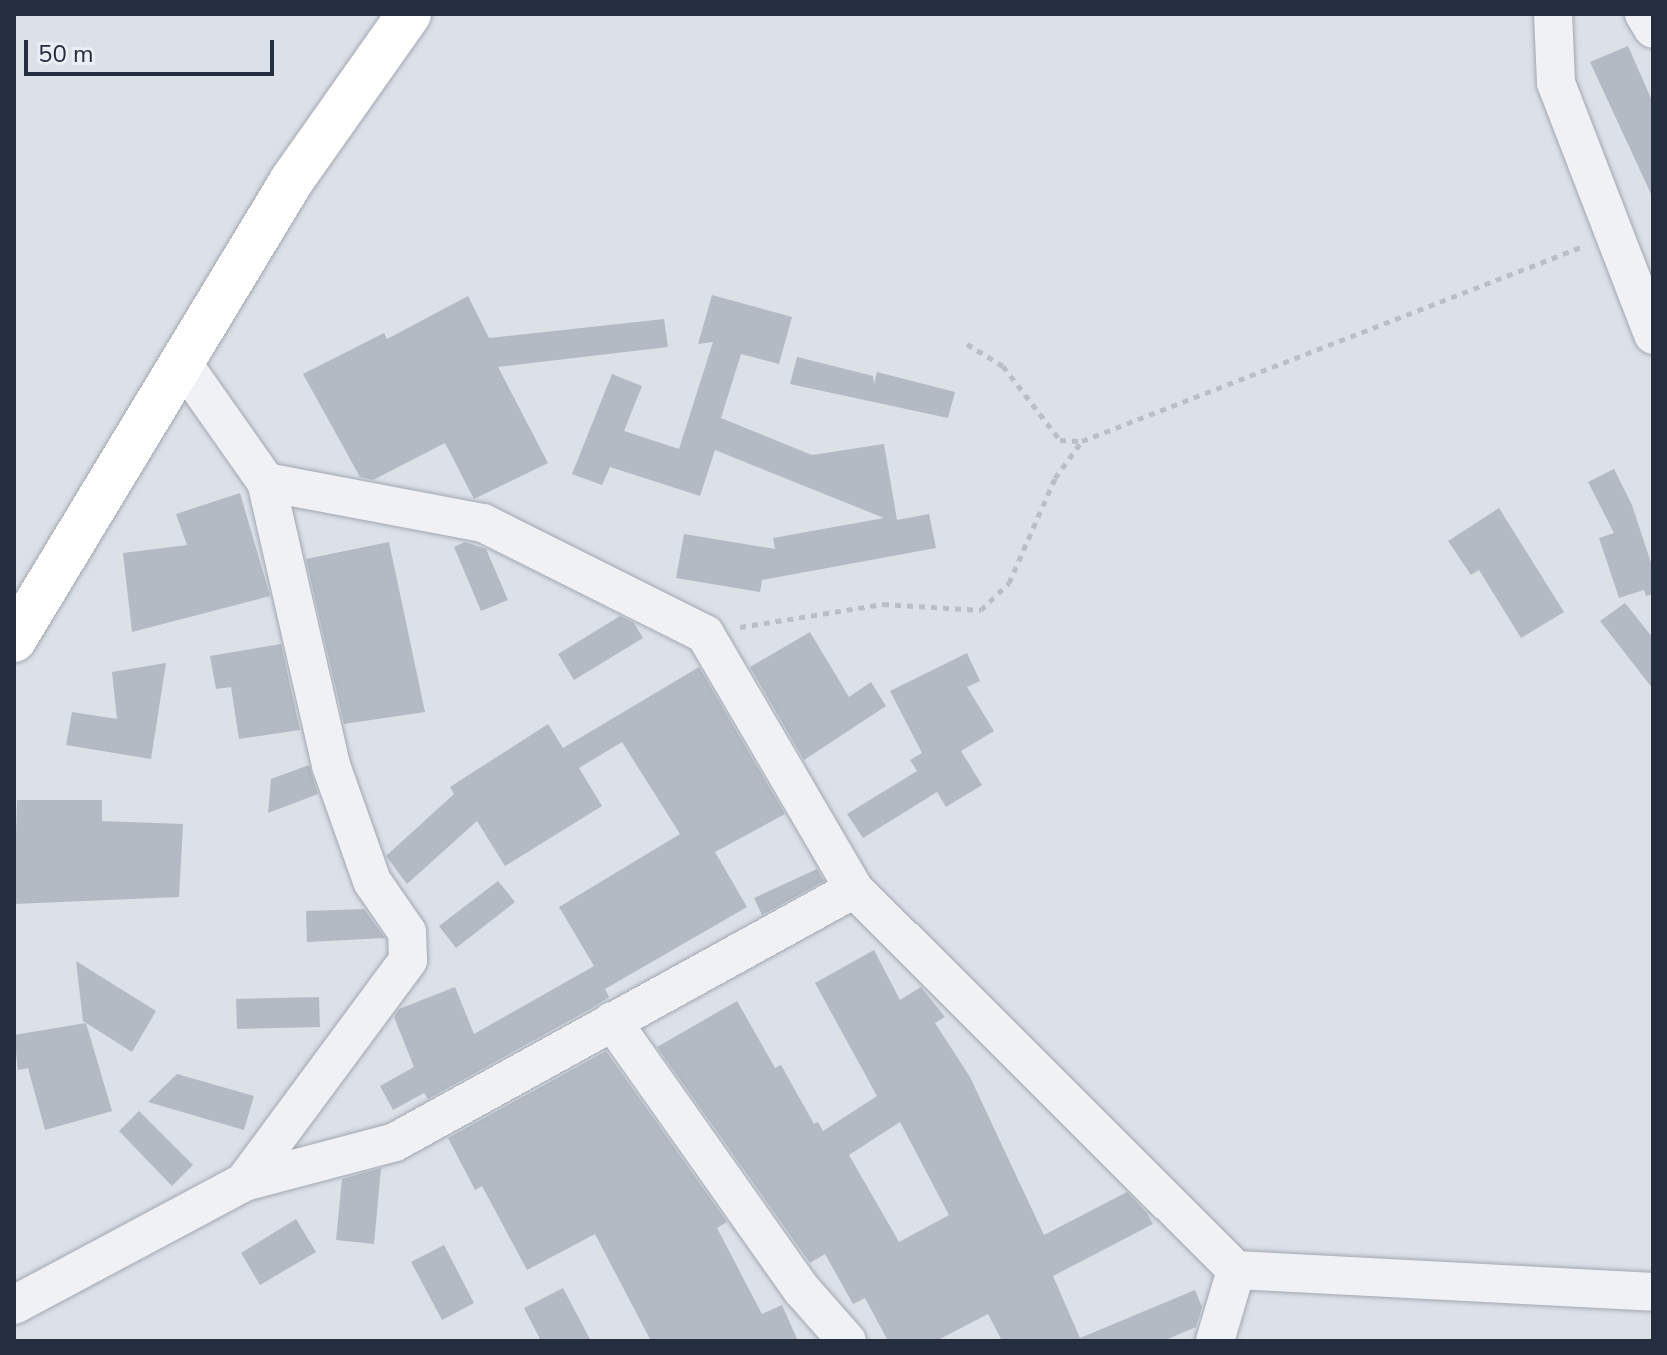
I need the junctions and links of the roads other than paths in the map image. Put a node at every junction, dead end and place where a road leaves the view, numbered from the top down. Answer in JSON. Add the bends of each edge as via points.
{"nodes":[{"id":1,"x":409,"y":14,"type":"edge"},
{"id":2,"x":1553,"y":14,"type":"edge"},
{"id":3,"x":1644,"y":14,"type":"edge"},
{"id":4,"x":1653,"y":29,"type":"edge"},
{"id":5,"x":1653,"y":335,"type":"edge"},
{"id":6,"x":181,"y":361,"type":"junction"},
{"id":7,"x":266,"y":482,"type":"junction"},
{"id":8,"x":14,"y":640,"type":"edge"},
{"id":9,"x":854,"y":889,"type":"junction"},
{"id":10,"x":612,"y":1021,"type":"junction"},
{"id":11,"x":244,"y":1182,"type":"junction"},
{"id":12,"x":1236,"y":1270,"type":"junction"},
{"id":13,"x":1653,"y":1292,"type":"edge"},
{"id":14,"x":14,"y":1305,"type":"edge"},
{"id":15,"x":847,"y":1341,"type":"edge"},
{"id":16,"x":1215,"y":1341,"type":"edge"}],
"edges":[{"from":1,"to":6,"type":"street","via":[[292,180]]},
{"from":2,"to":5,"type":"street","via":[[1556,83]]},
{"from":3,"to":4,"type":"street"},
{"from":6,"to":7,"type":"street"},
{"from":6,"to":8,"type":"street"},
{"from":7,"to":9,"type":"street","via":[[483,523],[705,634]]},
{"from":7,"to":11,"type":"street","via":[[331,765],[372,881],[407,932],[408,960]]},
{"from":9,"to":10,"type":"street"},
{"from":9,"to":12,"type":"street"},
{"from":10,"to":11,"type":"street","via":[[395,1142]]},
{"from":10,"to":15,"type":"street","via":[[802,1290]]},
{"from":11,"to":14,"type":"street"},
{"from":12,"to":13,"type":"street"},
{"from":12,"to":16,"type":"street"}]}
